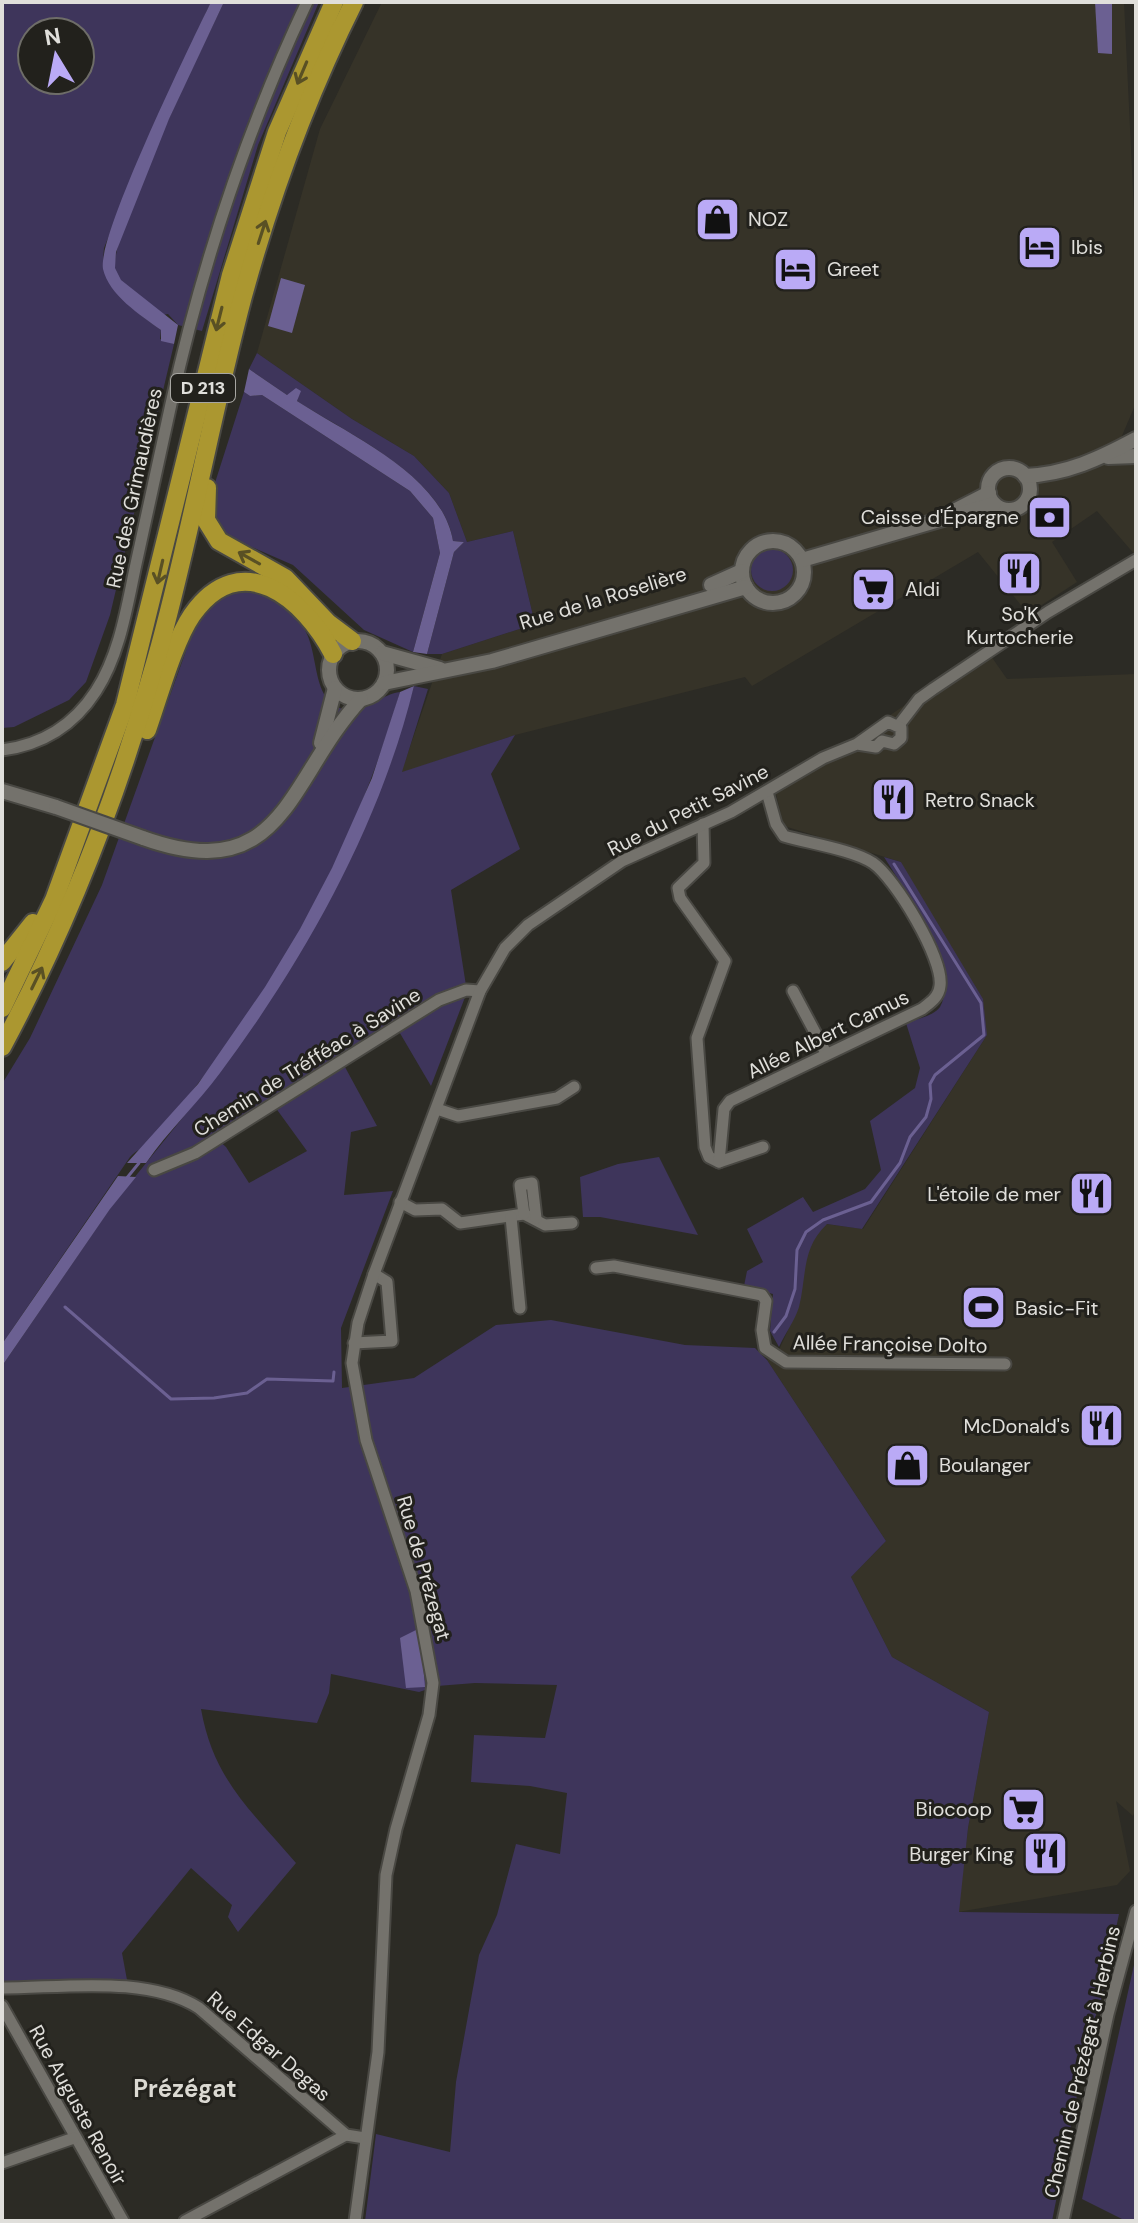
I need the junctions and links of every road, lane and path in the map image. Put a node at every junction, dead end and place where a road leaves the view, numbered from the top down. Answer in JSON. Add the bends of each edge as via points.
{"nodes":[{"id":1,"x":307,"y":2,"type":"edge"},
{"id":2,"x":334,"y":2,"type":"edge"},
{"id":3,"x":354,"y":2,"type":"edge"},
{"id":4,"x":215,"y":416,"type":"junction"},
{"id":5,"x":1136,"y":439,"type":"edge"},
{"id":6,"x":1136,"y":456,"type":"edge"},
{"id":7,"x":1107,"y":457,"type":"junction"},
{"id":8,"x":1052,"y":475,"type":"junction"},
{"id":9,"x":1025,"y":476,"type":"junction"},
{"id":10,"x":1029,"y":492,"type":"junction"},
{"id":11,"x":991,"y":498,"type":"junction"},
{"id":12,"x":802,"y":560,"type":"junction"},
{"id":13,"x":1136,"y":560,"type":"edge"},
{"id":14,"x":742,"y":571,"type":"junction"},
{"id":15,"x":746,"y":587,"type":"junction"},
{"id":16,"x":352,"y":641,"type":"junction"},
{"id":17,"x":382,"y":653,"type":"junction"},
{"id":18,"x":333,"y":654,"type":"junction"},
{"id":19,"x":475,"y":662,"type":"junction"},
{"id":20,"x":441,"y":669,"type":"junction"},
{"id":21,"x":384,"y":683,"type":"junction"},
{"id":22,"x":335,"y":688,"type":"junction"},
{"id":23,"x":361,"y":699,"type":"junction"},
{"id":24,"x":899,"y":725,"type":"junction"},
{"id":25,"x":881,"y":735,"type":"junction"},
{"id":26,"x":2,"y":750,"type":"edge"},
{"id":27,"x":317,"y":758,"type":"junction"},
{"id":28,"x":2,"y":791,"type":"edge"},
{"id":29,"x":767,"y":792,"type":"junction"},
{"id":30,"x":115,"y":795,"type":"junction"},
{"id":31,"x":703,"y":824,"type":"junction"},
{"id":32,"x":67,"y":865,"type":"junction"},
{"id":33,"x":2,"y":962,"type":"edge"},
{"id":34,"x":480,"y":991,"type":"junction"},
{"id":35,"x":793,"y":991,"type":"dead end"},
{"id":36,"x":2,"y":1008,"type":"edge"},
{"id":37,"x":2,"y":1047,"type":"edge"},
{"id":38,"x":826,"y":1053,"type":"junction"},
{"id":39,"x":574,"y":1087,"type":"dead end"},
{"id":40,"x":437,"y":1109,"type":"junction"},
{"id":41,"x":763,"y":1147,"type":"dead end"},
{"id":42,"x":719,"y":1162,"type":"junction"},
{"id":43,"x":154,"y":1170,"type":"dead end"},
{"id":44,"x":400,"y":1202,"type":"junction"},
{"id":45,"x":511,"y":1217,"type":"junction"},
{"id":46,"x":572,"y":1223,"type":"dead end"},
{"id":47,"x":596,"y":1268,"type":"dead end"},
{"id":48,"x":374,"y":1274,"type":"junction"},
{"id":49,"x":520,"y":1308,"type":"dead end"},
{"id":50,"x":354,"y":1343,"type":"junction"},
{"id":51,"x":1005,"y":1364,"type":"dead end"},
{"id":52,"x":1136,"y":1911,"type":"edge"},
{"id":53,"x":2,"y":1988,"type":"edge"},
{"id":54,"x":2,"y":2006,"type":"edge"},
{"id":55,"x":346,"y":2135,"type":"junction"},
{"id":56,"x":74,"y":2138,"type":"junction"},
{"id":57,"x":365,"y":2138,"type":"junction"},
{"id":58,"x":2,"y":2163,"type":"edge"},
{"id":59,"x":123,"y":2221,"type":"edge"},
{"id":60,"x":185,"y":2221,"type":"edge"},
{"id":61,"x":355,"y":2221,"type":"edge"},
{"id":62,"x":1063,"y":2221,"type":"edge"}],
"edges":[{"from":1,"to":26,"type":"street","name":"Rue des Grimaudières","via":[[264,94],[218,224],[171,402],[123,626],[98,688],[62,728],[28,745]]},
{"from":2,"to":32,"type":"highway","number":"D 213","one_way":true,"via":[[277,132],[247,220],[125,705]]},
{"from":4,"to":3,"type":"highway","number":"D 213","one_way":true,"via":[[277,185],[318,77]]},
{"from":16,"to":4,"type":"highway","one_way":true,"via":[[285,578],[212,533],[204,504],[219,433]]},
{"from":4,"to":30,"type":"highway","number":"D 213","via":[[172,602]]},
{"from":5,"to":7,"type":"street"},
{"from":6,"to":7,"type":"street"},
{"from":7,"to":8,"type":"street"},
{"from":8,"to":9,"type":"street"},
{"from":8,"to":10,"type":"street"},
{"from":9,"to":10,"type":"street"},
{"from":9,"to":11,"type":"street","via":[[1012,469],[1000,471],[991,478]]},
{"from":10,"to":11,"type":"street","via":[[1016,509],[1005,510]]},
{"from":11,"to":12,"type":"street"},
{"from":12,"to":14,"type":"street","via":[[795,549],[772,541],[750,551]]},
{"from":12,"to":15,"type":"street","via":[[803,580],[786,600],[765,601]]},
{"from":13,"to":24,"type":"street","name":"Rue du Petit Savine","via":[[933,689]]},
{"from":14,"to":15,"type":"street"},
{"from":14,"to":19,"type":"street","name":"Rue de la Roselière"},
{"from":15,"to":19,"type":"street","name":"Rue de la Roselière"},
{"from":16,"to":17,"type":"street","via":[[369,642]]},
{"from":16,"to":18,"type":"street"},
{"from":17,"to":20,"type":"street","name":"Rue de la Roselière"},
{"from":17,"to":21,"type":"street"},
{"from":18,"to":22,"type":"street","via":[[329,671]]},
{"from":18,"to":30,"type":"highway","via":[[305,614],[274,588],[241,582],[207,597],[190,617],[130,775]]},
{"from":19,"to":20,"type":"street","name":"Rue de la Roselière"},
{"from":20,"to":21,"type":"street","name":"Rue de la Roselière"},
{"from":21,"to":23,"type":"street"},
{"from":22,"to":23,"type":"street"},
{"from":22,"to":27,"type":"street"},
{"from":23,"to":27,"type":"street"},
{"from":24,"to":25,"type":"street","name":"Rue du Petit Savine","via":[[888,722]]},
{"from":24,"to":25,"type":"street","name":"Rue du Petit Savine","via":[[897,743],[889,744]]},
{"from":25,"to":29,"type":"street","name":"Rue du Petit Savine","via":[[841,749]]},
{"from":27,"to":28,"type":"street","bridge":true,"via":[[286,812],[240,846],[187,850]]},
{"from":29,"to":31,"type":"street","name":"Rue du Petit Savine"},
{"from":29,"to":38,"type":"street","name":"Allée Albert Camus","via":[[784,836],[871,861],[890,878],[935,961],[939,990],[922,1009]]},
{"from":37,"to":30,"type":"highway","number":"D 213","one_way":true,"via":[[75,901]]},
{"from":31,"to":34,"type":"street","name":"Rue du Petit Savine","via":[[622,861],[528,925],[505,948]]},
{"from":31,"to":42,"type":"street","via":[[704,863],[678,888],[725,961],[695,1056],[705,1147]]},
{"from":32,"to":33,"type":"highway","via":[[57,873],[33,923]]},
{"from":32,"to":36,"type":"highway","number":"D 213"},
{"from":34,"to":40,"type":"street","name":"Rue de Prézegat"},
{"from":34,"to":43,"type":"street","name":"Chemin de Tréfféac à Savine","via":[[439,1000],[195,1153]]},
{"from":35,"to":38,"type":"street"},
{"from":38,"to":42,"type":"street","name":"Allée Albert Camus","via":[[726,1104]]},
{"from":39,"to":40,"type":"street","via":[[557,1098],[458,1116]]},
{"from":40,"to":44,"type":"street","name":"Rue de Prézegat"},
{"from":41,"to":42,"type":"street"},
{"from":44,"to":45,"type":"street","via":[[415,1210],[442,1209],[460,1223]]},
{"from":44,"to":48,"type":"street","name":"Rue de Prézegat"},
{"from":45,"to":46,"type":"street","via":[[530,1216],[545,1225]]},
{"from":45,"to":49,"type":"street"},
{"from":47,"to":51,"type":"street","name":"Allée Françoise Dolto","via":[[614,1266],[762,1295],[765,1348],[786,1362]]},
{"from":48,"to":50,"type":"street","name":"Rue de Prézegat"},
{"from":48,"to":50,"type":"street","via":[[387,1282],[392,1341]]},
{"from":50,"to":57,"type":"street","name":"Rue de Prézegat","via":[[357,1404],[416,1591],[433,1683],[386,1875],[378,2052]]},
{"from":52,"to":62,"type":"street","name":"Chemin de Prézégat à Herbins"},
{"from":53,"to":55,"type":"street","name":"Rue Edgar Degas","via":[[155,1988],[181,1996]]},
{"from":54,"to":56,"type":"street","name":"Rue Auguste Renoir"},
{"from":55,"to":57,"type":"street"},
{"from":55,"to":60,"type":"street"},
{"from":56,"to":58,"type":"street"},
{"from":56,"to":59,"type":"street","name":"Rue Auguste Renoir"},
{"from":57,"to":61,"type":"street","name":"Rue de Prézegat"}]}
